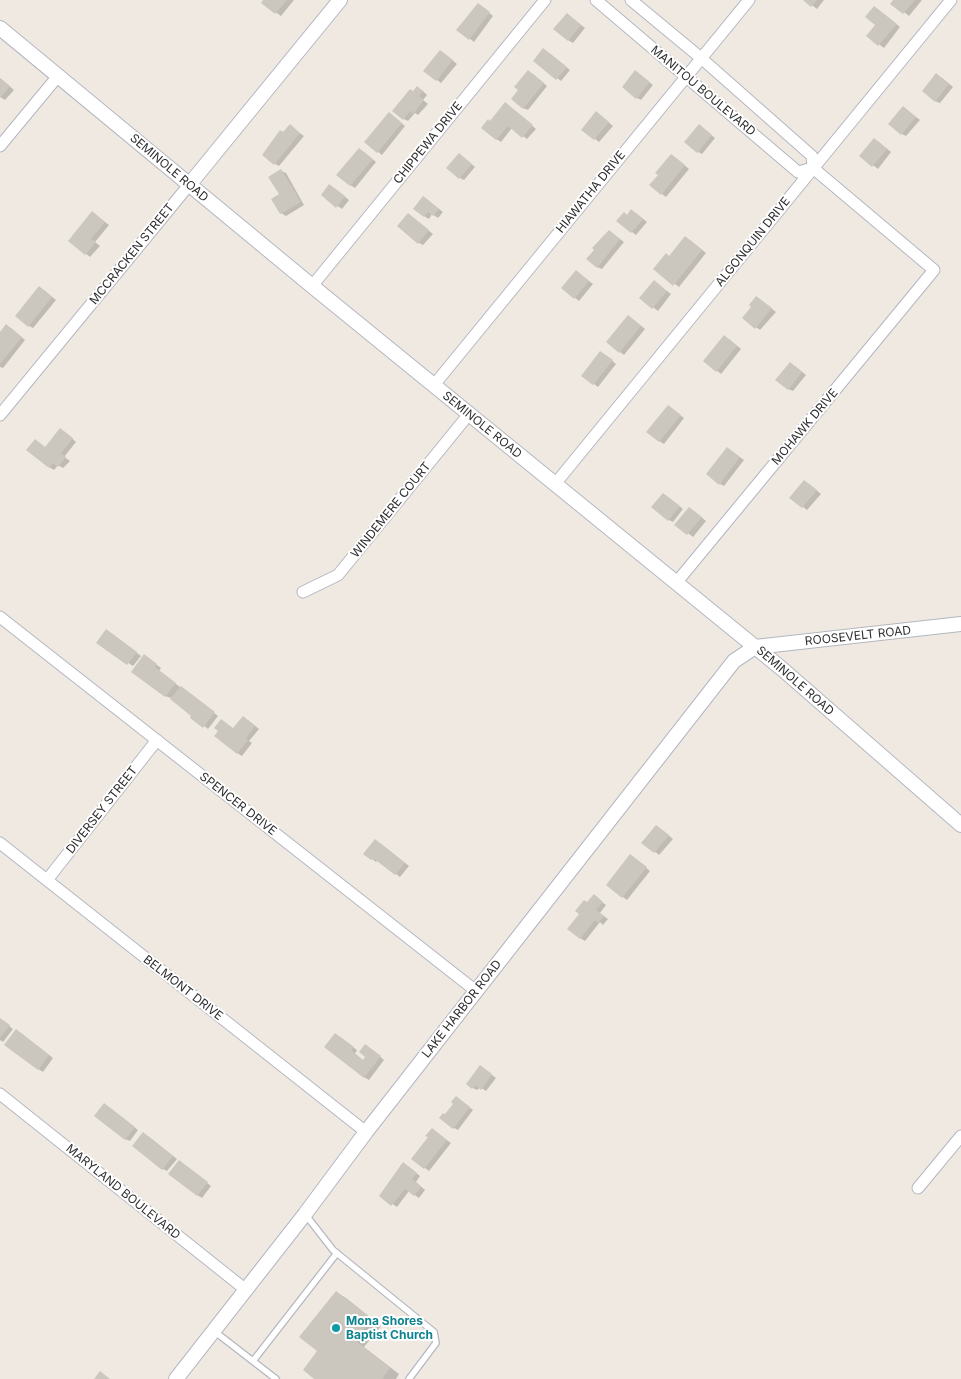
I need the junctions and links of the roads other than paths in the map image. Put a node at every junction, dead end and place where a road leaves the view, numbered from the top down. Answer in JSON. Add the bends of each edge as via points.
{"nodes":[{"id":1,"x":340,"y":0,"type":"edge"},
{"id":2,"x":545,"y":0,"type":"edge"},
{"id":3,"x":596,"y":0,"type":"edge"},
{"id":4,"x":631,"y":0,"type":"edge"},
{"id":5,"x":749,"y":0,"type":"edge"},
{"id":6,"x":951,"y":0,"type":"edge"},
{"id":7,"x":0,"y":28,"type":"edge"},
{"id":8,"x":701,"y":58,"type":"junction"},
{"id":9,"x":58,"y":76,"type":"junction"},
{"id":10,"x":686,"y":76,"type":"junction"},
{"id":11,"x":0,"y":146,"type":"edge"},
{"id":12,"x":813,"y":168,"type":"junction"},
{"id":13,"x":189,"y":185,"type":"junction"},
{"id":14,"x":934,"y":270,"type":"joint"},
{"id":15,"x":312,"y":286,"type":"junction"},
{"id":16,"x":434,"y":385,"type":"junction"},
{"id":17,"x":469,"y":414,"type":"junction"},
{"id":18,"x":0,"y":415,"type":"edge"},
{"id":19,"x":555,"y":484,"type":"junction"},
{"id":20,"x":676,"y":583,"type":"junction"},
{"id":21,"x":303,"y":592,"type":"dead end"},
{"id":22,"x":0,"y":617,"type":"edge"},
{"id":23,"x":961,"y":624,"type":"edge"},
{"id":24,"x":755,"y":647,"type":"junction"},
{"id":25,"x":157,"y":740,"type":"junction"},
{"id":26,"x":961,"y":825,"type":"edge"},
{"id":27,"x":0,"y":843,"type":"edge"},
{"id":28,"x":47,"y":880,"type":"junction"},
{"id":29,"x":476,"y":991,"type":"junction"},
{"id":30,"x":0,"y":1094,"type":"edge"},
{"id":31,"x":366,"y":1132,"type":"junction"},
{"id":32,"x":961,"y":1136,"type":"edge"},
{"id":33,"x":918,"y":1188,"type":"dead end"},
{"id":34,"x":305,"y":1214,"type":"junction"},
{"id":35,"x":336,"y":1253,"type":"junction"},
{"id":36,"x":246,"y":1290,"type":"junction"},
{"id":37,"x":214,"y":1331,"type":"junction"},
{"id":38,"x":253,"y":1361,"type":"junction"},
{"id":39,"x":176,"y":1379,"type":"edge"},
{"id":40,"x":276,"y":1379,"type":"edge"},
{"id":41,"x":409,"y":1379,"type":"edge"}],
"edges":[{"from":1,"to":13,"type":"street","name":"MCCRACKEN STREET"},
{"from":2,"to":15,"type":"street","name":"CHIPPEWA DRIVE"},
{"from":3,"to":10,"type":"street","name":"MANITOU BOULEVARD"},
{"from":4,"to":8,"type":"street","name":"MANITOU BOULEVARD"},
{"from":5,"to":8,"type":"street","name":"HIAWATHA DRIVE"},
{"from":6,"to":12,"type":"street","name":"ALGONQUIN DRIVE"},
{"from":7,"to":9,"type":"street","name":"SEMINOLE ROAD"},
{"from":8,"to":10,"type":"street","name":"HIAWATHA DRIVE"},
{"from":8,"to":12,"type":"street","name":"MANITOU BOULEVARD","via":[[812,156]]},
{"from":9,"to":11,"type":"street"},
{"from":9,"to":13,"type":"street","name":"SEMINOLE ROAD"},
{"from":10,"to":12,"type":"street","name":"MANITOU BOULEVARD","via":[[798,172]]},
{"from":10,"to":16,"type":"street","name":"HIAWATHA DRIVE"},
{"from":12,"to":14,"type":"street","name":"MANITOU BOULEVARD"},
{"from":12,"to":19,"type":"street","name":"ALGONQUIN DRIVE"},
{"from":13,"to":15,"type":"street","name":"SEMINOLE ROAD"},
{"from":13,"to":18,"type":"street","name":"MCCRACKEN STREET"},
{"from":14,"to":20,"type":"street","name":"MOHAWK DRIVE"},
{"from":15,"to":16,"type":"street","name":"SEMINOLE ROAD"},
{"from":16,"to":17,"type":"street","name":"SEMINOLE ROAD"},
{"from":17,"to":19,"type":"street","name":"SEMINOLE ROAD"},
{"from":17,"to":21,"type":"street","name":"WINDEMERE COURT","via":[[338,575]]},
{"from":19,"to":20,"type":"street","name":"SEMINOLE ROAD"},
{"from":20,"to":24,"type":"street","name":"SEMINOLE ROAD"},
{"from":22,"to":25,"type":"street","name":"SPENCER DRIVE"},
{"from":23,"to":24,"type":"street","name":"ROOSEVELT ROAD"},
{"from":24,"to":26,"type":"street","name":"SEMINOLE ROAD"},
{"from":24,"to":29,"type":"street","name":"LAKE HARBOR ROAD","via":[[734,660]]},
{"from":25,"to":28,"type":"street","name":"DIVERSEY STREET"},
{"from":25,"to":29,"type":"street","name":"SPENCER DRIVE"},
{"from":27,"to":28,"type":"street","name":"BELMONT DRIVE"},
{"from":28,"to":31,"type":"street","name":"BELMONT DRIVE"},
{"from":29,"to":31,"type":"street","name":"LAKE HARBOR ROAD"},
{"from":30,"to":36,"type":"street","name":"MARYLAND BOULEVARD"},
{"from":31,"to":34,"type":"street","name":"LAKE HARBOR ROAD"},
{"from":32,"to":33,"type":"street"},
{"from":34,"to":35,"type":"lane"},
{"from":34,"to":36,"type":"street","name":"LAKE HARBOR ROAD"},
{"from":35,"to":38,"type":"lane"},
{"from":35,"to":41,"type":"lane","via":[[434,1332],[436,1343]]},
{"from":36,"to":37,"type":"street","name":"LAKE HARBOR ROAD"},
{"from":37,"to":38,"type":"lane"},
{"from":37,"to":39,"type":"street","name":"LAKE HARBOR ROAD"},
{"from":38,"to":40,"type":"lane"}]}
